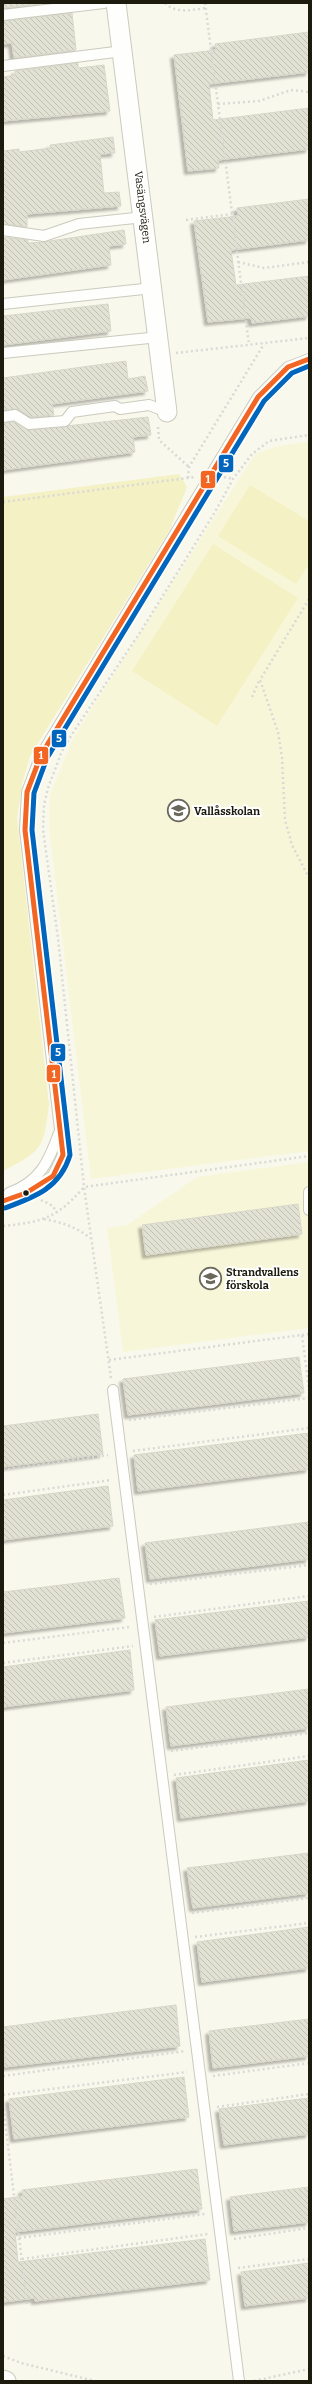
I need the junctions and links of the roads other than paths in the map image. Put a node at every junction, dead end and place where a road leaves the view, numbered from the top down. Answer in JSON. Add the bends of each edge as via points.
{"nodes":[{"id":1,"x":104,"y":3,"type":"edge"},
{"id":2,"x":116,"y":3,"type":"edge"},
{"id":3,"x":3,"y":15,"type":"edge"},
{"id":4,"x":123,"y":51,"type":"junction"},
{"id":5,"x":3,"y":66,"type":"edge"},
{"id":6,"x":144,"y":217,"type":"junction"},
{"id":7,"x":3,"y":230,"type":"edge"},
{"id":8,"x":152,"y":288,"type":"junction"},
{"id":9,"x":3,"y":304,"type":"edge"},
{"id":10,"x":159,"y":346,"type":"junction"},
{"id":11,"x":3,"y":353,"type":"edge"},
{"id":12,"x":309,"y":359,"type":"edge"},
{"id":13,"x":167,"y":412,"type":"joint"},
{"id":14,"x":3,"y":417,"type":"edge"},
{"id":15,"x":60,"y":1129,"type":"junction"},
{"id":16,"x":309,"y":1192,"type":"edge"},
{"id":17,"x":3,"y":1195,"type":"edge"},
{"id":18,"x":3,"y":1201,"type":"edge"},
{"id":19,"x":309,"y":1210,"type":"edge"},
{"id":20,"x":113,"y":1390,"type":"road end"},
{"id":21,"x":238,"y":2381,"type":"edge"}],
"edges":[{"from":1,"to":3,"type":"lane"},
{"from":2,"to":4,"type":"street","name":"Vasängsvägen"},
{"from":4,"to":5,"type":"lane"},
{"from":4,"to":6,"type":"street","name":"Vasängsvägen"},
{"from":6,"to":7,"type":"lane","via":[[79,224],[44,236]]},
{"from":6,"to":8,"type":"street","name":"Vasängsvägen"},
{"from":8,"to":9,"type":"lane"},
{"from":8,"to":10,"type":"street","name":"Vasängsvägen"},
{"from":10,"to":11,"type":"lane"},
{"from":10,"to":13,"type":"street","name":"Vasängsvägen"},
{"from":12,"to":15,"type":"lane","via":[[288,367],[258,397],[41,755],[27,792],[25,830]]},
{"from":13,"to":14,"type":"lane","via":[[149,405],[120,409],[115,406],[72,412],[65,421],[29,424],[15,415]]},
{"from":15,"to":17,"type":"lane","via":[[51,1155],[41,1173],[17,1190]]},
{"from":15,"to":18,"type":"lane","via":[[63,1155],[53,1176],[26,1193]]},
{"from":16,"to":19,"type":"lane"},
{"from":20,"to":21,"type":"lane"}]}
